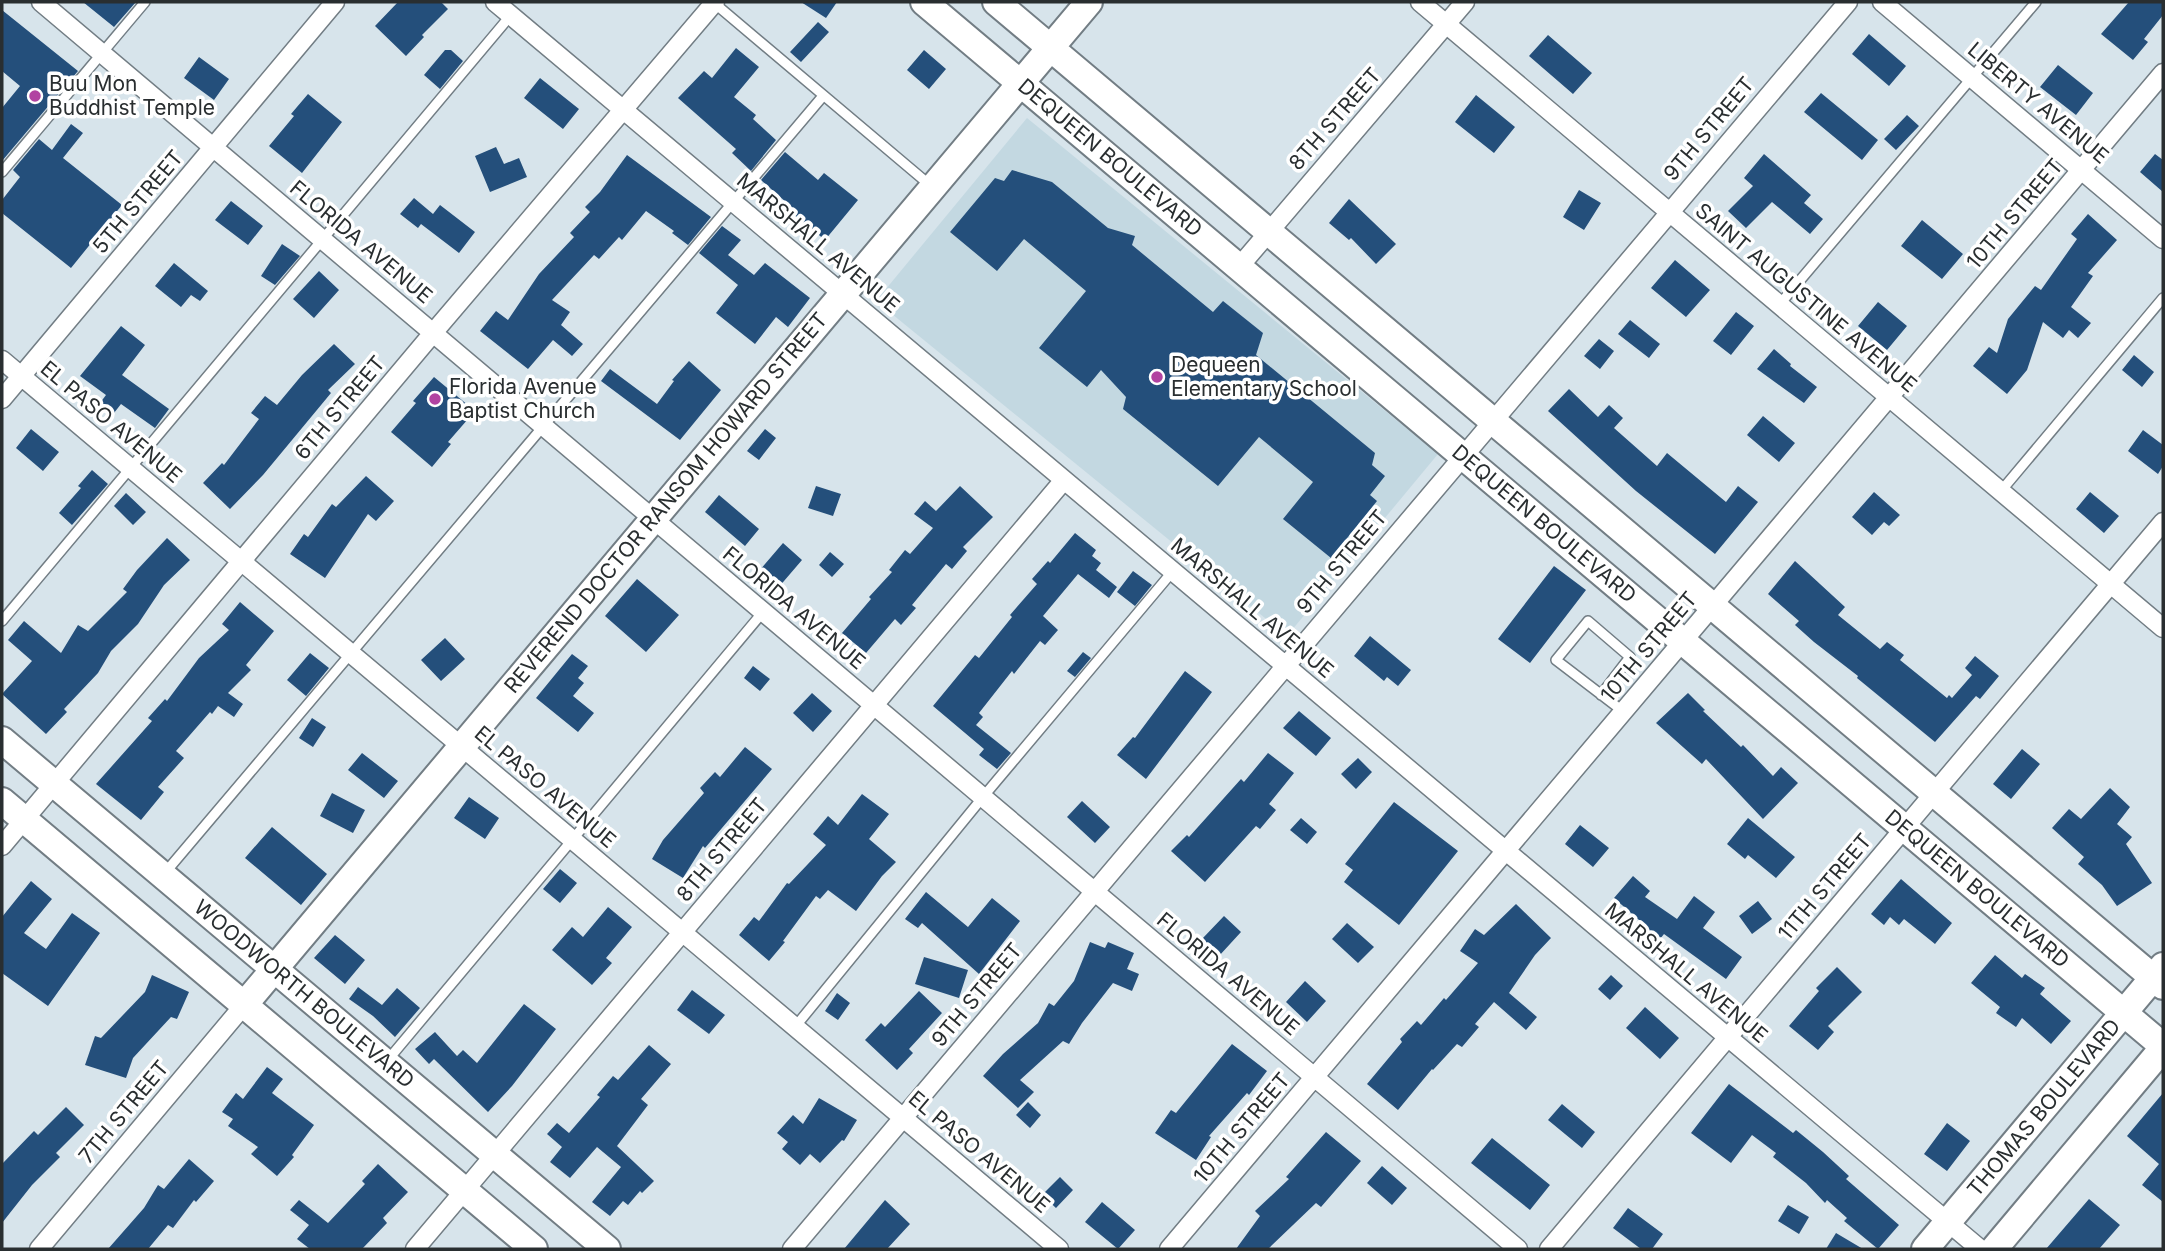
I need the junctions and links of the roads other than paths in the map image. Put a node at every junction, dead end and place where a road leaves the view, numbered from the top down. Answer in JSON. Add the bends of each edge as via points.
{"nodes":[{"id":1,"x":41,"y":2,"type":"edge"},
{"id":2,"x":145,"y":2,"type":"edge"},
{"id":3,"x":335,"y":2,"type":"edge"},
{"id":4,"x":495,"y":2,"type":"edge"},
{"id":5,"x":714,"y":2,"type":"edge"},
{"id":6,"x":924,"y":2,"type":"edge"},
{"id":7,"x":996,"y":2,"type":"edge"},
{"id":8,"x":1089,"y":2,"type":"edge"},
{"id":9,"x":1420,"y":2,"type":"edge"},
{"id":10,"x":1465,"y":2,"type":"edge"},
{"id":11,"x":1847,"y":2,"type":"edge"},
{"id":12,"x":1882,"y":2,"type":"edge"},
{"id":13,"x":2036,"y":2,"type":"edge"},
{"id":14,"x":511,"y":15,"type":"junction"},
{"id":15,"x":1446,"y":24,"type":"junction"},
{"id":16,"x":1050,"y":48,"type":"junction"},
{"id":17,"x":102,"y":54,"type":"junction"},
{"id":18,"x":2163,"y":73,"type":"edge"},
{"id":19,"x":1973,"y":78,"type":"junction"},
{"id":20,"x":1020,"y":83,"type":"junction"},
{"id":21,"x":823,"y":96,"type":"junction"},
{"id":22,"x":623,"y":109,"type":"junction"},
{"id":23,"x":213,"y":147,"type":"junction"},
{"id":24,"x":2082,"y":170,"type":"junction"},
{"id":25,"x":2,"y":172,"type":"edge"},
{"id":26,"x":933,"y":187,"type":"junction"},
{"id":27,"x":733,"y":201,"type":"junction"},
{"id":28,"x":1669,"y":212,"type":"junction"},
{"id":29,"x":1269,"y":232,"type":"junction"},
{"id":30,"x":2163,"y":239,"type":"edge"},
{"id":31,"x":323,"y":240,"type":"junction"},
{"id":32,"x":1239,"y":267,"type":"junction"},
{"id":33,"x":842,"y":294,"type":"junction"},
{"id":34,"x":2163,"y":298,"type":"edge"},
{"id":35,"x":1779,"y":305,"type":"junction"},
{"id":36,"x":433,"y":333,"type":"junction"},
{"id":37,"x":2,"y":360,"type":"edge"},
{"id":38,"x":21,"y":376,"type":"junction"},
{"id":39,"x":2,"y":398,"type":"edge"},
{"id":40,"x":1890,"y":398,"type":"junction"},
{"id":41,"x":1492,"y":420,"type":"junction"},
{"id":42,"x":543,"y":426,"type":"junction"},
{"id":43,"x":1462,"y":455,"type":"junction"},
{"id":44,"x":131,"y":468,"type":"junction"},
{"id":45,"x":1064,"y":480,"type":"junction"},
{"id":46,"x":2001,"y":491,"type":"junction"},
{"id":47,"x":653,"y":519,"type":"junction"},
{"id":48,"x":2163,"y":522,"type":"edge"},
{"id":49,"x":241,"y":561,"type":"junction"},
{"id":50,"x":1173,"y":571,"type":"junction"},
{"id":51,"x":2111,"y":584,"type":"junction"},
{"id":52,"x":1714,"y":607,"type":"junction"},
{"id":53,"x":763,"y":612,"type":"junction"},
{"id":54,"x":2,"y":621,"type":"edge"},
{"id":55,"x":2163,"y":628,"type":"edge"},
{"id":56,"x":1684,"y":642,"type":"junction"},
{"id":57,"x":352,"y":654,"type":"junction"},
{"id":58,"x":1285,"y":666,"type":"junction"},
{"id":59,"x":1601,"y":695,"type":"junction"},
{"id":60,"x":874,"y":705,"type":"junction"},
{"id":61,"x":1624,"y":712,"type":"junction"},
{"id":62,"x":2,"y":740,"type":"edge"},
{"id":63,"x":461,"y":746,"type":"junction"},
{"id":64,"x":54,"y":784,"type":"junction"},
{"id":65,"x":1934,"y":793,"type":"junction"},
{"id":66,"x":983,"y":797,"type":"junction"},
{"id":67,"x":2,"y":801,"type":"edge"},
{"id":68,"x":24,"y":820,"type":"junction"},
{"id":69,"x":1905,"y":828,"type":"junction"},
{"id":70,"x":572,"y":840,"type":"junction"},
{"id":71,"x":2,"y":846,"type":"edge"},
{"id":72,"x":1506,"y":851,"type":"junction"},
{"id":73,"x":163,"y":875,"type":"junction"},
{"id":74,"x":1094,"y":891,"type":"junction"},
{"id":75,"x":682,"y":932,"type":"junction"},
{"id":76,"x":274,"y":969,"type":"junction"},
{"id":77,"x":2160,"y":977,"type":"edge"},
{"id":78,"x":244,"y":1005,"type":"junction"},
{"id":79,"x":2124,"y":1013,"type":"junction"},
{"id":80,"x":795,"y":1027,"type":"junction"},
{"id":81,"x":1728,"y":1037,"type":"junction"},
{"id":82,"x":2163,"y":1047,"type":"edge"},
{"id":83,"x":386,"y":1063,"type":"junction"},
{"id":84,"x":1315,"y":1077,"type":"junction"},
{"id":85,"x":903,"y":1118,"type":"junction"},
{"id":86,"x":495,"y":1155,"type":"junction"},
{"id":87,"x":464,"y":1190,"type":"junction"},
{"id":88,"x":1948,"y":1223,"type":"junction"},
{"id":89,"x":39,"y":1249,"type":"edge"},
{"id":90,"x":415,"y":1249,"type":"edge"},
{"id":91,"x":534,"y":1249,"type":"edge"},
{"id":92,"x":607,"y":1249,"type":"edge"},
{"id":93,"x":792,"y":1249,"type":"edge"},
{"id":94,"x":1059,"y":1249,"type":"edge"},
{"id":95,"x":1169,"y":1249,"type":"edge"},
{"id":96,"x":1518,"y":1249,"type":"edge"},
{"id":97,"x":1549,"y":1249,"type":"edge"},
{"id":98,"x":1925,"y":1249,"type":"edge"},
{"id":99,"x":1980,"y":1249,"type":"edge"},
{"id":100,"x":1994,"y":1249,"type":"edge"}],
"edges":[{"from":1,"to":17,"type":"street","name":"FLORIDA AVENUE"},
{"from":2,"to":17,"type":"lane"},
{"from":3,"to":23,"type":"street","name":"5TH STREET"},
{"from":4,"to":14,"type":"street","name":"MARSHALL AVENUE"},
{"from":5,"to":21,"type":"lane"},
{"from":5,"to":22,"type":"street","name":"6TH STREET"},
{"from":6,"to":20,"type":"street","name":"DEQUEEN BOULEVARD"},
{"from":7,"to":16,"type":"street"},
{"from":8,"to":16,"type":"street","name":"REVEREND DOCTOR RANSOM HOWARD STREET"},
{"from":9,"to":15,"type":"street","name":"SAINT AUGUSTINE AVENUE"},
{"from":10,"to":15,"type":"street","name":"8TH STREET"},
{"from":11,"to":28,"type":"street","name":"9TH STREET"},
{"from":12,"to":19,"type":"street","name":"LIBERTY AVENUE"},
{"from":13,"to":19,"type":"lane"},
{"from":14,"to":22,"type":"street","name":"MARSHALL AVENUE"},
{"from":14,"to":31,"type":"lane"},
{"from":15,"to":28,"type":"street","name":"SAINT AUGUSTINE AVENUE"},
{"from":15,"to":29,"type":"street","name":"8TH STREET"},
{"from":16,"to":20,"type":"street","name":"REVEREND DOCTOR RANSOM HOWARD STREET"},
{"from":16,"to":29,"type":"street"},
{"from":17,"to":23,"type":"street","name":"FLORIDA AVENUE"},
{"from":17,"to":25,"type":"lane"},
{"from":18,"to":24,"type":"street","name":"10TH STREET"},
{"from":19,"to":24,"type":"street","name":"LIBERTY AVENUE"},
{"from":19,"to":35,"type":"lane"},
{"from":20,"to":26,"type":"street","name":"REVEREND DOCTOR RANSOM HOWARD STREET"},
{"from":20,"to":32,"type":"street","name":"DEQUEEN BOULEVARD"},
{"from":21,"to":26,"type":"lane"},
{"from":21,"to":27,"type":"lane"},
{"from":22,"to":27,"type":"street","name":"MARSHALL AVENUE"},
{"from":22,"to":36,"type":"street","name":"6TH STREET"},
{"from":23,"to":31,"type":"street","name":"FLORIDA AVENUE"},
{"from":23,"to":38,"type":"street","name":"5TH STREET"},
{"from":24,"to":30,"type":"street","name":"LIBERTY AVENUE"},
{"from":24,"to":40,"type":"street","name":"10TH STREET"},
{"from":26,"to":33,"type":"street","name":"REVEREND DOCTOR RANSOM HOWARD STREET"},
{"from":27,"to":33,"type":"street","name":"MARSHALL AVENUE"},
{"from":27,"to":42,"type":"lane"},
{"from":28,"to":35,"type":"street","name":"SAINT AUGUSTINE AVENUE"},
{"from":28,"to":41,"type":"street","name":"9TH STREET"},
{"from":29,"to":32,"type":"street","name":"8TH STREET"},
{"from":29,"to":41,"type":"street"},
{"from":31,"to":36,"type":"street","name":"FLORIDA AVENUE"},
{"from":31,"to":44,"type":"lane"},
{"from":32,"to":43,"type":"street","name":"DEQUEEN BOULEVARD"},
{"from":33,"to":45,"type":"street","name":"MARSHALL AVENUE"},
{"from":33,"to":47,"type":"street","name":"REVEREND DOCTOR RANSOM HOWARD STREET"},
{"from":34,"to":46,"type":"lane"},
{"from":35,"to":40,"type":"street","name":"SAINT AUGUSTINE AVENUE"},
{"from":36,"to":42,"type":"street","name":"FLORIDA AVENUE"},
{"from":36,"to":49,"type":"street","name":"6TH STREET"},
{"from":37,"to":38,"type":"street","name":"EL PASO AVENUE"},
{"from":38,"to":39,"type":"street","name":"5TH STREET"},
{"from":38,"to":44,"type":"street","name":"EL PASO AVENUE"},
{"from":40,"to":46,"type":"street","name":"SAINT AUGUSTINE AVENUE"},
{"from":40,"to":52,"type":"street","name":"10TH STREET"},
{"from":41,"to":43,"type":"street","name":"9TH STREET"},
{"from":41,"to":52,"type":"street"},
{"from":42,"to":47,"type":"street","name":"FLORIDA AVENUE"},
{"from":42,"to":57,"type":"lane"},
{"from":43,"to":56,"type":"street","name":"DEQUEEN BOULEVARD"},
{"from":43,"to":58,"type":"street","name":"9TH STREET"},
{"from":44,"to":49,"type":"street","name":"EL PASO AVENUE"},
{"from":44,"to":54,"type":"lane"},
{"from":45,"to":50,"type":"street","name":"MARSHALL AVENUE"},
{"from":45,"to":60,"type":"street","name":"8TH STREET"},
{"from":46,"to":51,"type":"street","name":"SAINT AUGUSTINE AVENUE"},
{"from":47,"to":53,"type":"street","name":"FLORIDA AVENUE"},
{"from":47,"to":63,"type":"street","name":"REVEREND DOCTOR RANSOM HOWARD STREET"},
{"from":48,"to":51,"type":"street","name":"11TH STREET"},
{"from":49,"to":57,"type":"street","name":"EL PASO AVENUE"},
{"from":49,"to":64,"type":"street","name":"6TH STREET"},
{"from":50,"to":58,"type":"street","name":"MARSHALL AVENUE"},
{"from":50,"to":66,"type":"lane"},
{"from":51,"to":55,"type":"street","name":"SAINT AUGUSTINE AVENUE"},
{"from":51,"to":65,"type":"street","name":"11TH STREET"},
{"from":52,"to":56,"type":"street","name":"10TH STREET"},
{"from":52,"to":65,"type":"street"},
{"from":53,"to":60,"type":"street","name":"FLORIDA AVENUE"},
{"from":53,"to":70,"type":"lane"},
{"from":56,"to":61,"type":"street","name":"10TH STREET"},
{"from":56,"to":69,"type":"street","name":"DEQUEEN BOULEVARD"},
{"from":57,"to":63,"type":"street","name":"EL PASO AVENUE"},
{"from":57,"to":73,"type":"lane"},
{"from":58,"to":72,"type":"street","name":"MARSHALL AVENUE"},
{"from":58,"to":74,"type":"street","name":"9TH STREET"},
{"from":59,"to":59,"type":"lane","via":[[1556,660],[1588,621],[1630,657]]},
{"from":59,"to":61,"type":"lane"},
{"from":60,"to":66,"type":"street","name":"FLORIDA AVENUE"},
{"from":60,"to":75,"type":"street","name":"8TH STREET"},
{"from":61,"to":72,"type":"street","name":"10TH STREET"},
{"from":62,"to":64,"type":"street","name":"WOODWORTH BOULEVARD"},
{"from":63,"to":70,"type":"street","name":"EL PASO AVENUE"},
{"from":63,"to":76,"type":"street","name":"REVEREND DOCTOR RANSOM HOWARD STREET"},
{"from":64,"to":68,"type":"street","name":"6TH STREET"},
{"from":64,"to":73,"type":"street","name":"WOODWORTH BOULEVARD"},
{"from":65,"to":69,"type":"street","name":"11TH STREET"},
{"from":65,"to":77,"type":"street"},
{"from":66,"to":74,"type":"street","name":"FLORIDA AVENUE"},
{"from":66,"to":80,"type":"lane"},
{"from":67,"to":68,"type":"street"},
{"from":68,"to":71,"type":"street","name":"6TH STREET"},
{"from":68,"to":78,"type":"street"},
{"from":69,"to":79,"type":"street","name":"DEQUEEN BOULEVARD"},
{"from":69,"to":81,"type":"street","name":"11TH STREET"},
{"from":70,"to":75,"type":"street","name":"EL PASO AVENUE"},
{"from":70,"to":83,"type":"lane"},
{"from":72,"to":81,"type":"street","name":"MARSHALL AVENUE"},
{"from":72,"to":84,"type":"street","name":"10TH STREET"},
{"from":73,"to":76,"type":"street","name":"WOODWORTH BOULEVARD"},
{"from":74,"to":84,"type":"street","name":"FLORIDA AVENUE"},
{"from":74,"to":85,"type":"street","name":"9TH STREET"},
{"from":75,"to":80,"type":"street","name":"EL PASO AVENUE"},
{"from":75,"to":86,"type":"street","name":"8TH STREET"},
{"from":76,"to":78,"type":"street","name":"REVEREND DOCTOR RANSOM HOWARD STREET"},
{"from":76,"to":83,"type":"street","name":"WOODWORTH BOULEVARD"},
{"from":77,"to":79,"type":"street","name":"THOMAS BOULEVARD"},
{"from":78,"to":87,"type":"street"},
{"from":78,"to":89,"type":"street","name":"7TH STREET"},
{"from":79,"to":82,"type":"street","name":"DEQUEEN BOULEVARD"},
{"from":79,"to":88,"type":"street","name":"THOMAS BOULEVARD"},
{"from":80,"to":85,"type":"street","name":"EL PASO AVENUE"},
{"from":81,"to":88,"type":"street","name":"MARSHALL AVENUE"},
{"from":81,"to":97,"type":"street","name":"11TH STREET"},
{"from":82,"to":100,"type":"street"},
{"from":83,"to":86,"type":"street","name":"WOODWORTH BOULEVARD"},
{"from":84,"to":95,"type":"street","name":"10TH STREET"},
{"from":84,"to":96,"type":"street","name":"FLORIDA AVENUE"},
{"from":85,"to":93,"type":"street","name":"9TH STREET"},
{"from":85,"to":94,"type":"street","name":"EL PASO AVENUE"},
{"from":86,"to":87,"type":"street","name":"8TH STREET"},
{"from":86,"to":92,"type":"street","name":"WOODWORTH BOULEVARD"},
{"from":87,"to":90,"type":"street","name":"8TH STREET"},
{"from":87,"to":91,"type":"street"},
{"from":88,"to":98,"type":"street","name":"THOMAS BOULEVARD"},
{"from":88,"to":99,"type":"street","name":"MARSHALL AVENUE"}]}
